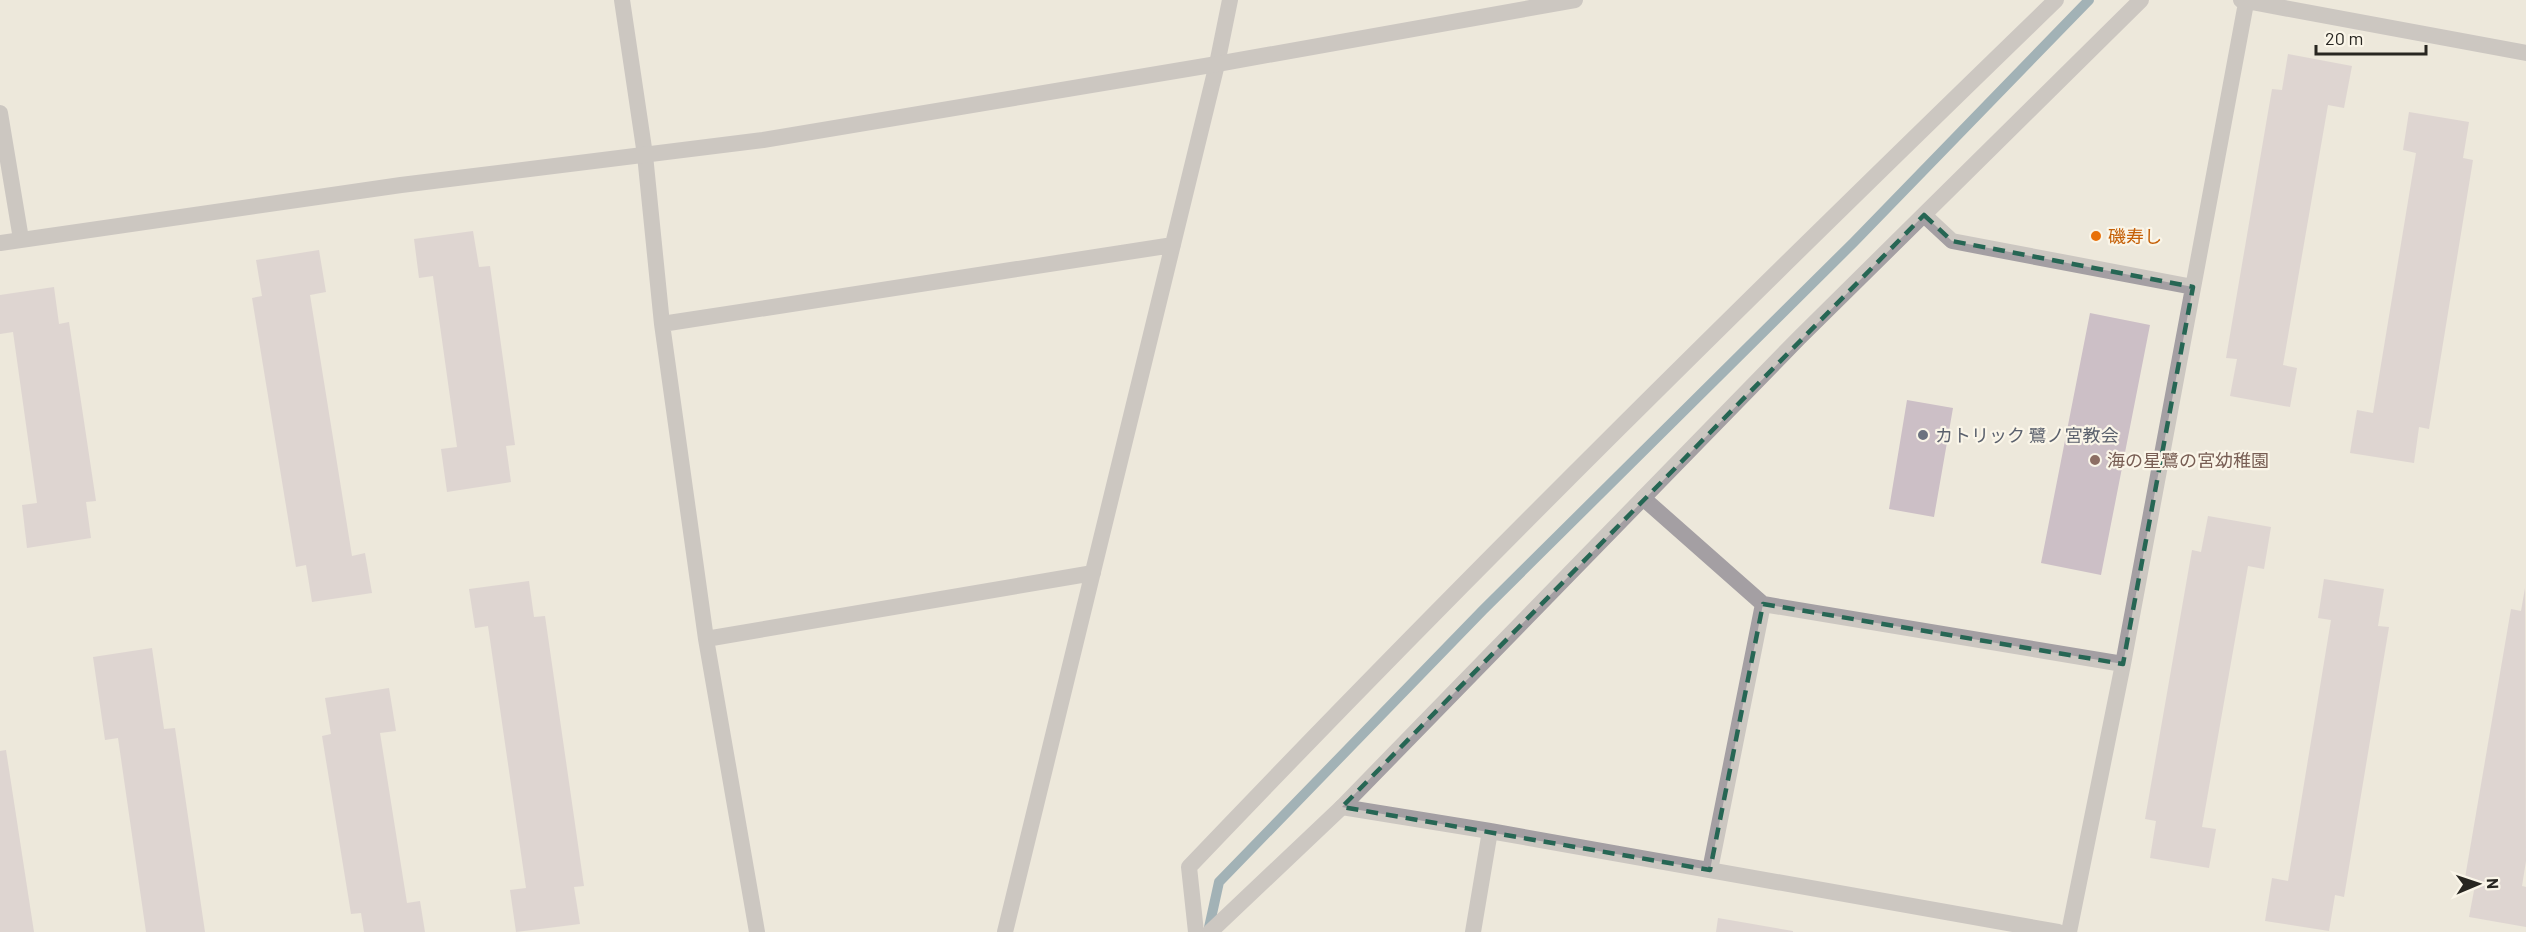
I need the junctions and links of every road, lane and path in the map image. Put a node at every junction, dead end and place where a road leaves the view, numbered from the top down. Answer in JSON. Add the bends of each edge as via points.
{"nodes":[{"id":1,"x":622,"y":0,"type":"edge"},
{"id":2,"x":1230,"y":0,"type":"edge"},
{"id":3,"x":1575,"y":0,"type":"edge"},
{"id":4,"x":2056,"y":0,"type":"edge"},
{"id":5,"x":2141,"y":0,"type":"edge"},
{"id":6,"x":2243,"y":1,"type":"edge"},
{"id":7,"x":2526,"y":52,"type":"edge"},
{"id":8,"x":1217,"y":64,"type":"junction"},
{"id":9,"x":0,"y":113,"type":"edge"},
{"id":10,"x":645,"y":155,"type":"junction"},
{"id":11,"x":1924,"y":215,"type":"junction"},
{"id":12,"x":21,"y":239,"type":"junction"},
{"id":13,"x":0,"y":243,"type":"edge"},
{"id":14,"x":1173,"y":245,"type":"junction"},
{"id":15,"x":2193,"y":287,"type":"junction"},
{"id":16,"x":662,"y":324,"type":"junction"},
{"id":17,"x":1643,"y":498,"type":"junction"},
{"id":18,"x":1093,"y":573,"type":"junction"},
{"id":19,"x":1763,"y":604,"type":"junction"},
{"id":20,"x":706,"y":639,"type":"junction"},
{"id":21,"x":2123,"y":664,"type":"junction"},
{"id":22,"x":1342,"y":807,"type":"junction"},
{"id":23,"x":1490,"y":831,"type":"junction"},
{"id":24,"x":1710,"y":870,"type":"junction"},
{"id":25,"x":757,"y":932,"type":"edge"},
{"id":26,"x":1005,"y":932,"type":"edge"},
{"id":27,"x":1196,"y":932,"type":"edge"},
{"id":28,"x":1210,"y":932,"type":"edge"},
{"id":29,"x":1473,"y":932,"type":"edge"},
{"id":30,"x":2058,"y":932,"type":"edge"},
{"id":31,"x":2069,"y":932,"type":"edge"}],
"edges":[{"from":1,"to":10,"type":"street"},
{"from":2,"to":8,"type":"street"},
{"from":3,"to":8,"type":"street"},
{"from":4,"to":27,"type":"street","via":[[1522,526],[1189,867]]},
{"from":5,"to":11,"type":"street"},
{"from":6,"to":7,"type":"street"},
{"from":6,"to":15,"type":"street"},
{"from":8,"to":10,"type":"street","via":[[763,140]]},
{"from":8,"to":14,"type":"street"},
{"from":9,"to":12,"type":"street"},
{"from":10,"to":12,"type":"street"},
{"from":10,"to":16,"type":"street"},
{"from":11,"to":15,"type":"street","via":[[1952,241]]},
{"from":11,"to":17,"type":"street"},
{"from":12,"to":13,"type":"street"},
{"from":14,"to":16,"type":"street"},
{"from":14,"to":18,"type":"street"},
{"from":15,"to":21,"type":"street"},
{"from":16,"to":20,"type":"street"},
{"from":17,"to":19,"type":"street"},
{"from":17,"to":22,"type":"street"},
{"from":18,"to":20,"type":"street"},
{"from":18,"to":26,"type":"street"},
{"from":19,"to":21,"type":"street"},
{"from":19,"to":24,"type":"street"},
{"from":20,"to":25,"type":"street"},
{"from":21,"to":31,"type":"street"},
{"from":22,"to":23,"type":"street"},
{"from":22,"to":28,"type":"street"},
{"from":23,"to":24,"type":"street"},
{"from":23,"to":29,"type":"street"},
{"from":24,"to":30,"type":"street"}]}
